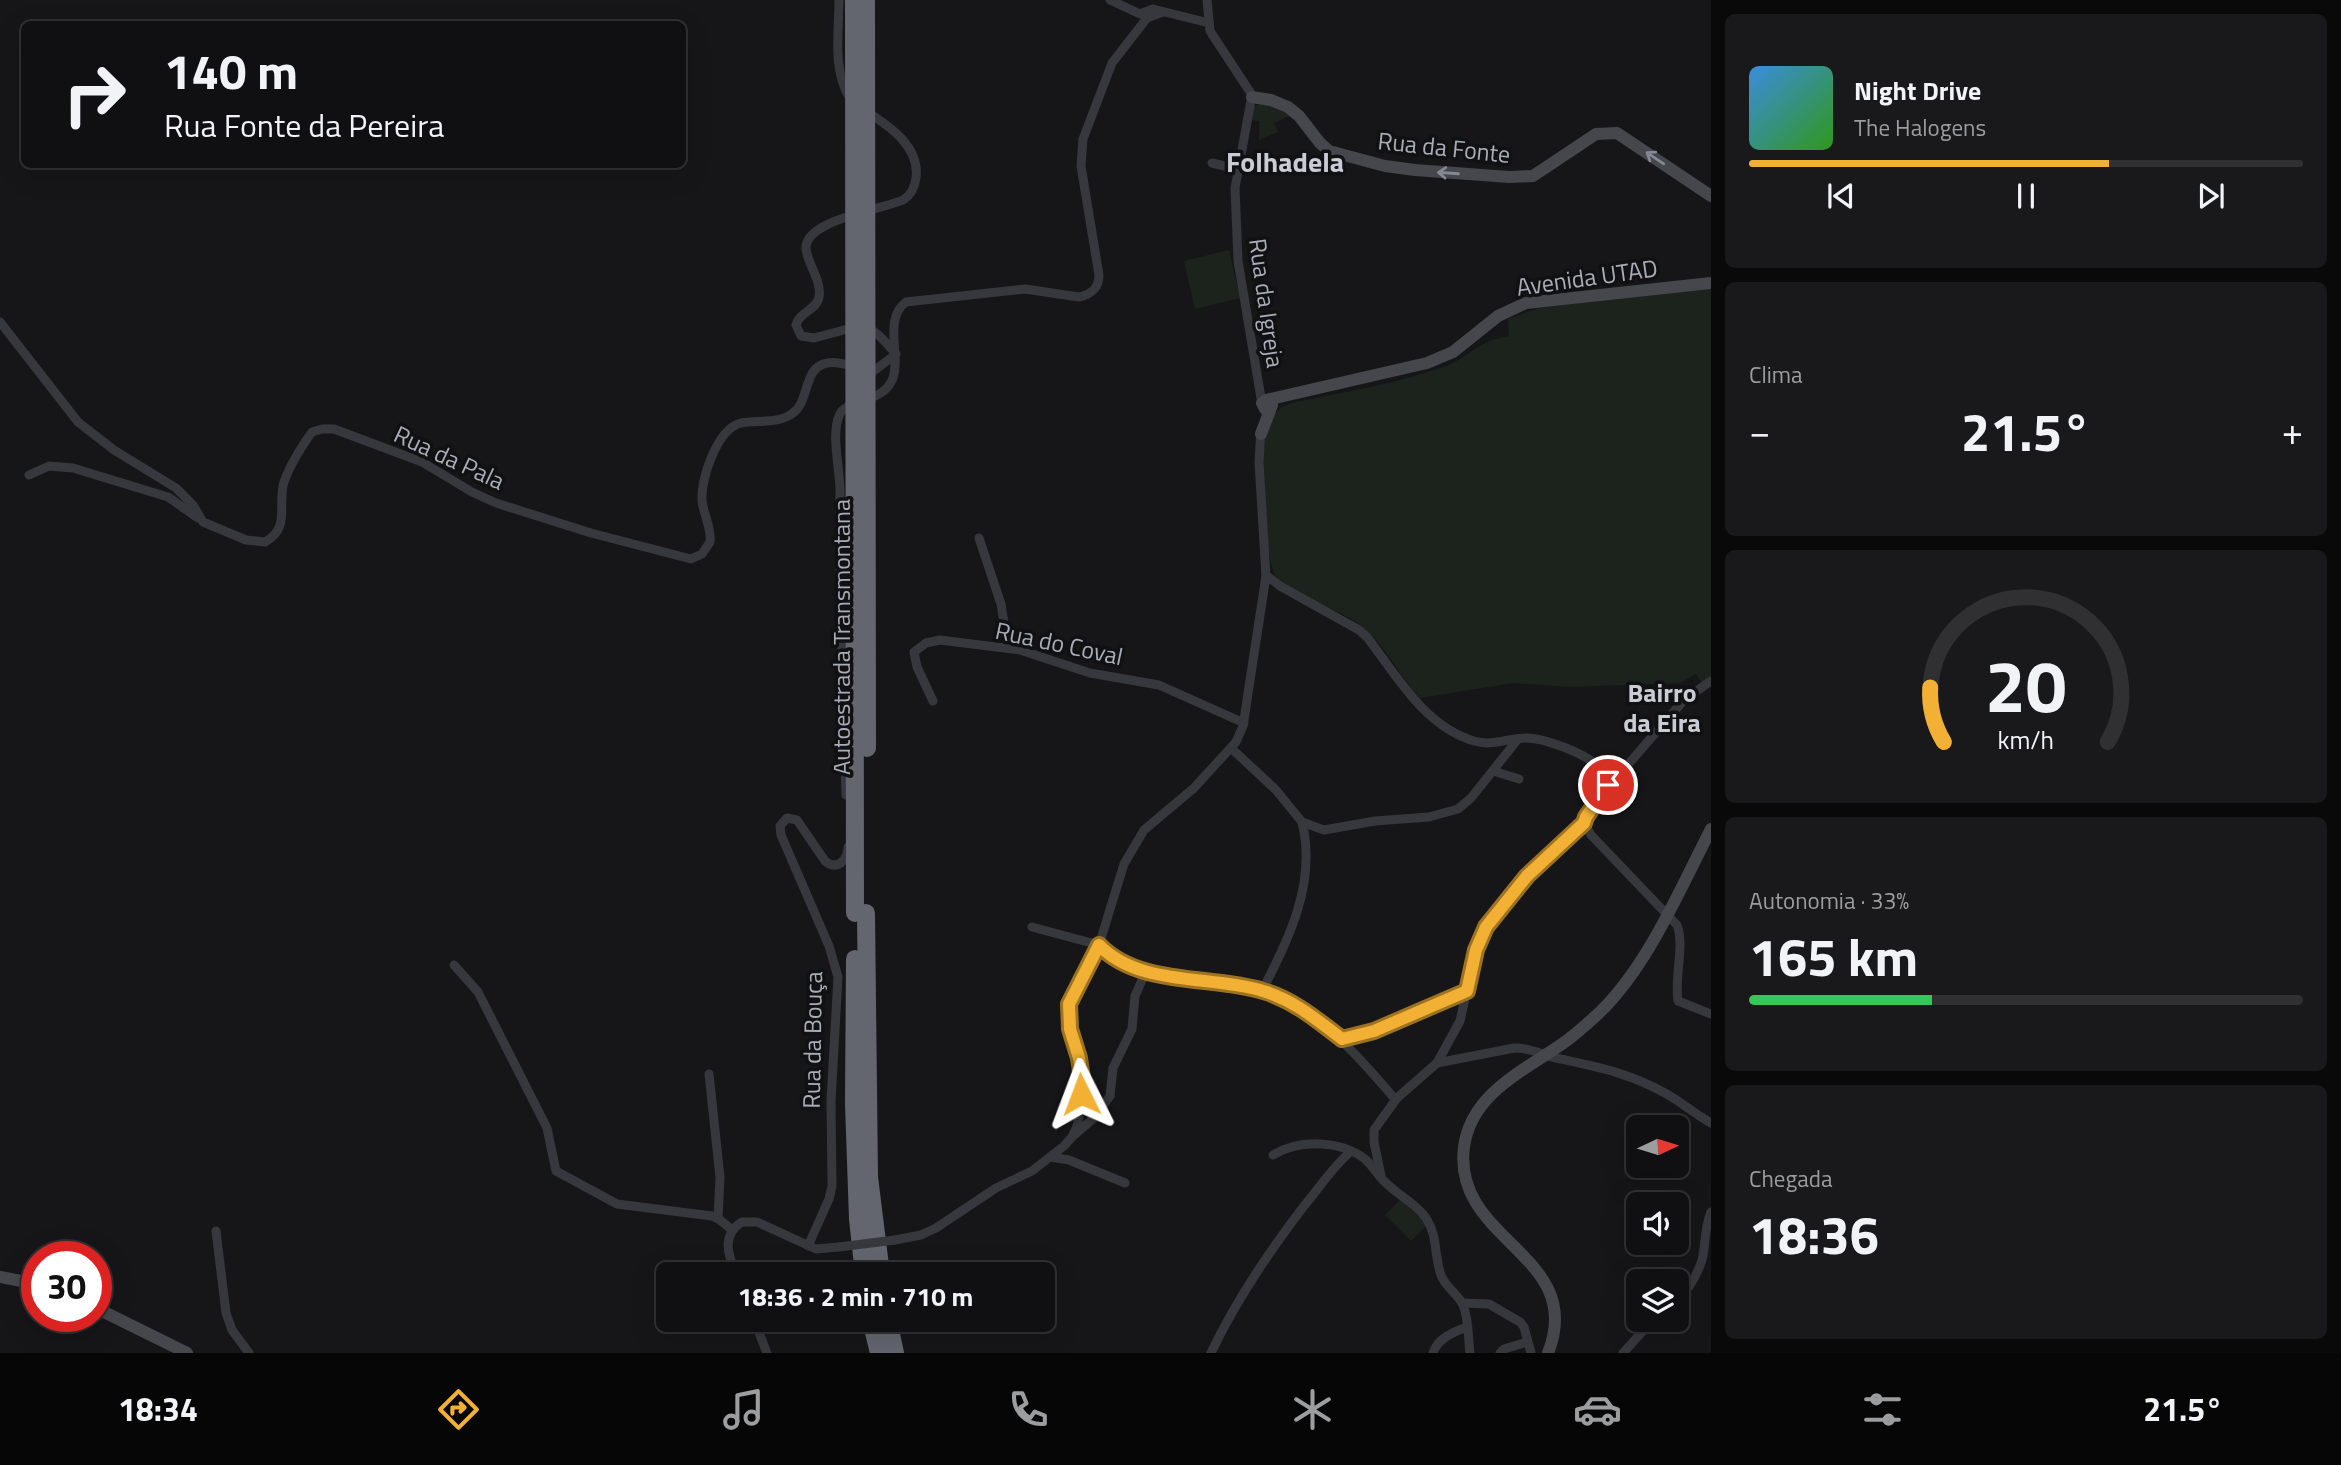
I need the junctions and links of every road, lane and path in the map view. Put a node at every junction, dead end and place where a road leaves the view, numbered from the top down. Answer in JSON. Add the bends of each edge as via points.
{"nodes":[{"id":1,"x":839,"y":0,"type":"edge"},
{"id":2,"x":854,"y":0,"type":"edge"},
{"id":3,"x":866,"y":0,"type":"edge"},
{"id":4,"x":1110,"y":0,"type":"edge"},
{"id":5,"x":1207,"y":0,"type":"edge"},
{"id":6,"x":1163,"y":12,"type":"junction"},
{"id":7,"x":1209,"y":23,"type":"junction"},
{"id":8,"x":1252,"y":97,"type":"junction"},
{"id":9,"x":1212,"y":163,"type":"dead end"},
{"id":10,"x":1237,"y":169,"type":"junction"},
{"id":11,"x":1711,"y":196,"type":"edge"},
{"id":12,"x":1711,"y":283,"type":"edge"},
{"id":13,"x":0,"y":322,"type":"edge"},
{"id":14,"x":896,"y":354,"type":"junction"},
{"id":15,"x":1267,"y":401,"type":"junction"},
{"id":16,"x":1261,"y":434,"type":"joint"},
{"id":17,"x":29,"y":475,"type":"dead end"},
{"id":18,"x":200,"y":519,"type":"junction"},
{"id":19,"x":979,"y":538,"type":"dead end"},
{"id":20,"x":1266,"y":575,"type":"junction"},
{"id":21,"x":1008,"y":648,"type":"junction"},
{"id":22,"x":1711,"y":681,"type":"edge"},
{"id":23,"x":933,"y":701,"type":"dead end"},
{"id":24,"x":1244,"y":723,"type":"junction"},
{"id":25,"x":1518,"y":739,"type":"junction"},
{"id":26,"x":1231,"y":748,"type":"junction"},
{"id":27,"x":1493,"y":771,"type":"junction"},
{"id":28,"x":1518,"y":779,"type":"dead end"},
{"id":29,"x":1608,"y":783,"type":"junction"},
{"id":30,"x":1302,"y":822,"type":"junction"},
{"id":31,"x":1584,"y":823,"type":"junction"},
{"id":32,"x":1711,"y":829,"type":"edge"},
{"id":33,"x":1321,"y":830,"type":"junction"},
{"id":34,"x":1305,"y":845,"type":"junction"},
{"id":35,"x":861,"y":913,"type":"junction"},
{"id":36,"x":1666,"y":915,"type":"junction"},
{"id":37,"x":1032,"y":928,"type":"dead end"},
{"id":38,"x":1099,"y":945,"type":"junction"},
{"id":39,"x":454,"y":965,"type":"dead end"},
{"id":40,"x":1146,"y":971,"type":"junction"},
{"id":41,"x":1262,"y":990,"type":"junction"},
{"id":42,"x":1467,"y":991,"type":"junction"},
{"id":43,"x":1711,"y":1014,"type":"edge"},
{"id":44,"x":1342,"y":1039,"type":"junction"},
{"id":45,"x":1544,"y":1055,"type":"junction"},
{"id":46,"x":1437,"y":1063,"type":"junction"},
{"id":47,"x":709,"y":1074,"type":"dead end"},
{"id":48,"x":1395,"y":1099,"type":"junction"},
{"id":49,"x":1711,"y":1123,"type":"edge"},
{"id":50,"x":1072,"y":1137,"type":"junction"},
{"id":51,"x":1350,"y":1152,"type":"junction"},
{"id":52,"x":1273,"y":1155,"type":"dead end"},
{"id":53,"x":1051,"y":1157,"type":"junction"},
{"id":54,"x":1381,"y":1176,"type":"junction"},
{"id":55,"x":1125,"y":1183,"type":"dead end"},
{"id":56,"x":1711,"y":1212,"type":"edge"},
{"id":57,"x":718,"y":1218,"type":"junction"},
{"id":58,"x":732,"y":1230,"type":"junction"},
{"id":59,"x":216,"y":1231,"type":"dead end"},
{"id":60,"x":808,"y":1246,"type":"junction"},
{"id":61,"x":732,"y":1262,"type":"edge"},
{"id":62,"x":863,"y":1262,"type":"edge"},
{"id":63,"x":880,"y":1262,"type":"edge"},
{"id":64,"x":0,"y":1276,"type":"edge"},
{"id":65,"x":21,"y":1281,"type":"edge"},
{"id":66,"x":1689,"y":1285,"type":"edge"},
{"id":67,"x":1462,"y":1303,"type":"junction"},
{"id":68,"x":112,"y":1316,"type":"edge"},
{"id":69,"x":1467,"y":1327,"type":"junction"},
{"id":70,"x":759,"y":1332,"type":"edge"},
{"id":71,"x":874,"y":1332,"type":"edge"},
{"id":72,"x":891,"y":1332,"type":"edge"},
{"id":73,"x":1642,"y":1332,"type":"edge"},
{"id":74,"x":1527,"y":1342,"type":"junction"},
{"id":75,"x":187,"y":1353,"type":"edge"},
{"id":76,"x":249,"y":1353,"type":"edge"},
{"id":77,"x":767,"y":1353,"type":"edge"},
{"id":78,"x":879,"y":1353,"type":"edge"},
{"id":79,"x":895,"y":1353,"type":"edge"},
{"id":80,"x":1211,"y":1353,"type":"edge"},
{"id":81,"x":1433,"y":1353,"type":"edge"},
{"id":82,"x":1470,"y":1353,"type":"edge"},
{"id":83,"x":1500,"y":1353,"type":"edge"},
{"id":84,"x":1531,"y":1353,"type":"edge"},
{"id":85,"x":1548,"y":1353,"type":"edge"},
{"id":86,"x":1623,"y":1353,"type":"edge"}],
"edges":[{"from":1,"to":14,"type":"street","via":[[843,85],[859,107],[901,138],[915,161],[916,179],[903,200],[826,225],[811,235],[806,246],[819,297],[798,318],[797,330],[809,339],[867,327]]},
{"from":2,"to":35,"type":"highway","name":"Autoestrada Transmontana","bridge":true},
{"from":3,"to":35,"type":"highway","name":"Autoestrada Transmontana","bridge":true},
{"from":4,"to":6,"type":"street","via":[[1140,15],[1152,9]]},
{"from":5,"to":7,"type":"street"},
{"from":6,"to":7,"type":"street"},
{"from":6,"to":14,"type":"street","via":[[1144,20],[1112,63],[1083,139],[1081,166],[1098,286],[1079,297],[1026,289],[906,302],[896,315]]},
{"from":7,"to":8,"type":"street"},
{"from":8,"to":10,"type":"street","name":"Rua da Igreja"},
{"from":11,"to":8,"type":"street","name":"Rua da Fonte","one_way":true,"via":[[1617,133],[1595,134],[1532,176],[1415,170],[1329,151],[1288,107]]},
{"from":9,"to":10,"type":"street"},
{"from":10,"to":15,"type":"street","name":"Rua da Igreja","via":[[1238,261]]},
{"from":12,"to":15,"type":"street","name":"Avenida UTAD","via":[[1527,303],[1498,316],[1441,358]]},
{"from":13,"to":18,"type":"street","name":"Rua da Pala","via":[[76,421],[178,489]]},
{"from":14,"to":18,"type":"street","name":"Rua da Pala","via":[[875,370],[824,364],[814,370],[800,405],[791,414],[736,425],[725,433],[714,452],[702,494],[710,542],[696,558],[591,533],[496,503],[419,461],[330,428],[312,432],[286,477],[282,524],[269,540],[246,540]]},
{"from":14,"to":60,"type":"street","name":"Rua da Bouça","via":[[894,377],[887,388],[842,410],[837,425],[847,853],[838,865],[831,865],[797,820],[787,818],[780,826],[833,957],[838,981],[832,1186]]},
{"from":15,"to":16,"type":"street"},
{"from":16,"to":20,"type":"street"},
{"from":17,"to":18,"type":"street","via":[[47,466],[74,468],[168,497]]},
{"from":19,"to":21,"type":"street","via":[[1001,604]]},
{"from":20,"to":24,"type":"street"},
{"from":20,"to":25,"type":"street","via":[[1359,630],[1423,708],[1450,730],[1486,743]]},
{"from":21,"to":23,"type":"street","name":"Rua do Coval","via":[[940,640],[917,649],[916,663]]},
{"from":21,"to":24,"type":"street","name":"Rua do Coval","via":[[1090,673],[1164,687]]},
{"from":22,"to":29,"type":"street","via":[[1686,698]]},
{"from":24,"to":26,"type":"street"},
{"from":25,"to":27,"type":"street"},
{"from":25,"to":29,"type":"street","via":[[1543,741],[1591,760],[1605,772]]},
{"from":26,"to":30,"type":"street"},
{"from":26,"to":38,"type":"street","via":[[1139,836],[1119,877]]},
{"from":27,"to":28,"type":"street"},
{"from":27,"to":33,"type":"street","via":[[1468,802],[1454,811]]},
{"from":29,"to":31,"type":"street"},
{"from":30,"to":33,"type":"street"},
{"from":30,"to":34,"type":"street"},
{"from":31,"to":36,"type":"street"},
{"from":31,"to":42,"type":"street","via":[[1527,876],[1486,927]]},
{"from":32,"to":36,"type":"street"},
{"from":33,"to":34,"type":"street"},
{"from":34,"to":41,"type":"street","via":[[1300,907]]},
{"from":35,"to":62,"type":"highway","name":"Autoestrada Transmontana","via":[[854,1104]]},
{"from":35,"to":63,"type":"highway","name":"Autoestrada Transmontana","via":[[869,1177]]},
{"from":36,"to":43,"type":"street","via":[[1677,925],[1680,936],[1678,1000]]},
{"from":36,"to":45,"type":"street","via":[[1618,993],[1573,1036]]},
{"from":37,"to":38,"type":"street"},
{"from":38,"to":40,"type":"street","via":[[1116,960]]},
{"from":38,"to":50,"type":"street","via":[[1069,1004],[1082,1078],[1080,1111]]},
{"from":39,"to":57,"type":"street","via":[[478,992],[547,1128],[556,1171],[617,1204]]},
{"from":40,"to":41,"type":"street"},
{"from":40,"to":50,"type":"street","via":[[1135,996],[1132,1029],[1113,1068],[1111,1096]]},
{"from":41,"to":44,"type":"street","via":[[1300,1007]]},
{"from":42,"to":44,"type":"street","via":[[1374,1031]]},
{"from":42,"to":46,"type":"street","via":[[1457,1027]]},
{"from":44,"to":48,"type":"street"},
{"from":45,"to":46,"type":"street","via":[[1518,1048]]},
{"from":45,"to":49,"type":"street","via":[[1634,1078]]},
{"from":45,"to":85,"type":"street","via":[[1482,1103],[1469,1128],[1464,1162],[1478,1209],[1549,1287],[1556,1315]]},
{"from":46,"to":48,"type":"street"},
{"from":47,"to":57,"type":"street","via":[[720,1177]]},
{"from":48,"to":54,"type":"street","via":[[1374,1130]]},
{"from":50,"to":53,"type":"street"},
{"from":51,"to":52,"type":"street","via":[[1299,1144]]},
{"from":51,"to":54,"type":"street"},
{"from":51,"to":80,"type":"street","via":[[1268,1253]]},
{"from":53,"to":55,"type":"street"},
{"from":53,"to":60,"type":"street","bridge":true,"via":[[921,1236],[820,1249]]},
{"from":54,"to":67,"type":"street","via":[[1427,1219],[1442,1278]]},
{"from":56,"to":66,"type":"street","via":[[1701,1261]]},
{"from":57,"to":58,"type":"street"},
{"from":58,"to":60,"type":"street","via":[[753,1221]]},
{"from":58,"to":61,"type":"street","via":[[727,1248]]},
{"from":59,"to":76,"type":"street","via":[[226,1313],[232,1331]]},
{"from":64,"to":65,"type":"street"},
{"from":67,"to":69,"type":"street"},
{"from":67,"to":74,"type":"street","via":[[1494,1306],[1522,1324]]},
{"from":68,"to":75,"type":"street"},
{"from":69,"to":81,"type":"street","via":[[1448,1336]]},
{"from":69,"to":82,"type":"street"},
{"from":70,"to":77,"type":"street"},
{"from":71,"to":78,"type":"highway"},
{"from":72,"to":79,"type":"highway"},
{"from":73,"to":86,"type":"street"},
{"from":74,"to":83,"type":"street"},
{"from":74,"to":84,"type":"street"}]}
